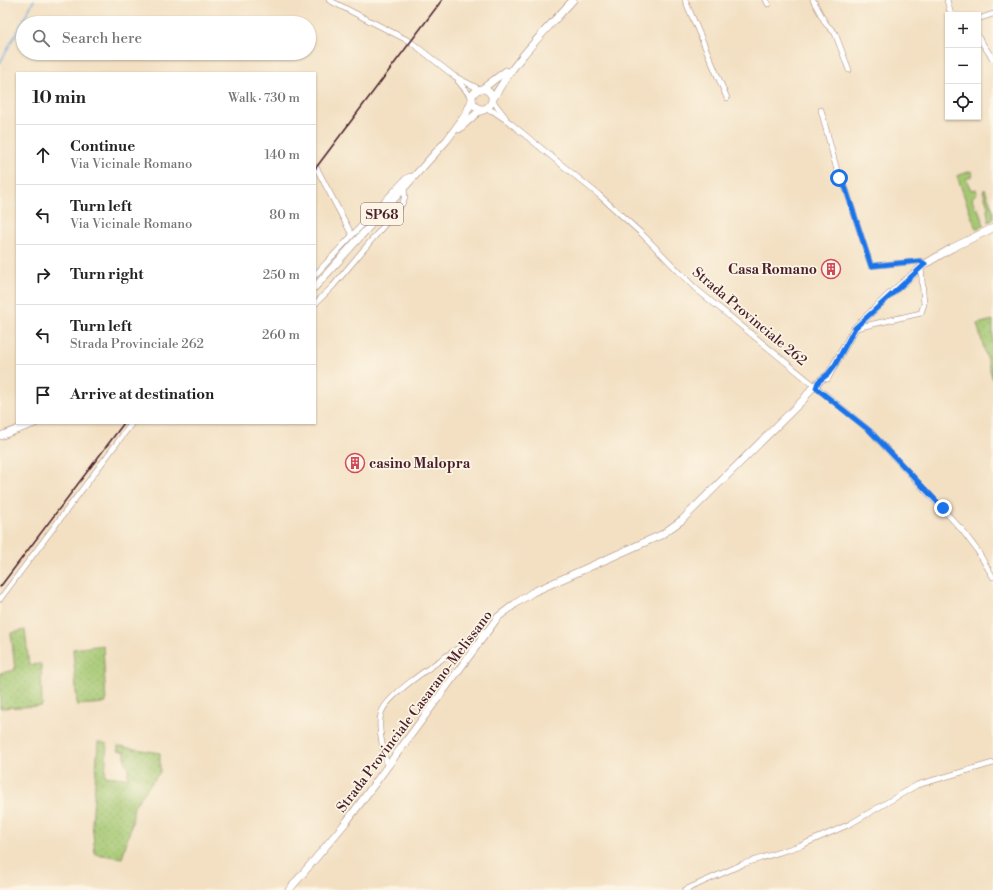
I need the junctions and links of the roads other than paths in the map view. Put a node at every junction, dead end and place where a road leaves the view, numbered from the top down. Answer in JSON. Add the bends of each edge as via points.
{"nodes":[{"id":1,"x":329,"y":0,"type":"edge"},
{"id":2,"x":573,"y":0,"type":"edge"},
{"id":3,"x":685,"y":0,"type":"edge"},
{"id":4,"x":813,"y":0,"type":"edge"},
{"id":5,"x":947,"y":0,"type":"edge"},
{"id":6,"x":950,"y":12,"type":"edge"},
{"id":7,"x":993,"y":14,"type":"edge"},
{"id":8,"x":981,"y":18,"type":"edge"},
{"id":9,"x":981,"y":42,"type":"edge"},
{"id":10,"x":523,"y":56,"type":"junction"},
{"id":11,"x":993,"y":60,"type":"edge"},
{"id":12,"x":849,"y":70,"type":"dead end"},
{"id":13,"x":454,"y":76,"type":"junction"},
{"id":14,"x":480,"y":89,"type":"junction"},
{"id":15,"x":727,"y":98,"type":"dead end"},
{"id":16,"x":472,"y":99,"type":"junction"},
{"id":17,"x":493,"y":100,"type":"junction"},
{"id":18,"x":485,"y":110,"type":"junction"},
{"id":19,"x":821,"y":110,"type":"dead end"},
{"id":20,"x":509,"y":122,"type":"junction"},
{"id":21,"x":447,"y":140,"type":"junction"},
{"id":22,"x":316,"y":167,"type":"dead end"},
{"id":23,"x":415,"y":177,"type":"junction"},
{"id":24,"x":404,"y":189,"type":"junction"},
{"id":25,"x":993,"y":228,"type":"edge"},
{"id":26,"x":352,"y":235,"type":"junction"},
{"id":27,"x":923,"y":266,"type":"junction"},
{"id":28,"x":316,"y":274,"type":"edge"},
{"id":29,"x":316,"y":286,"type":"edge"},
{"id":30,"x":316,"y":303,"type":"edge"},
{"id":31,"x":855,"y":328,"type":"junction"},
{"id":32,"x":816,"y":388,"type":"junction"},
{"id":33,"x":32,"y":424,"type":"edge"},
{"id":34,"x":131,"y":424,"type":"edge"},
{"id":35,"x":0,"y":436,"type":"edge"},
{"id":36,"x":993,"y":577,"type":"edge"},
{"id":37,"x":0,"y":599,"type":"edge"},
{"id":38,"x":489,"y":629,"type":"junction"},
{"id":39,"x":993,"y":764,"type":"edge"},
{"id":40,"x":387,"y":766,"type":"junction"},
{"id":41,"x":290,"y":890,"type":"edge"},
{"id":42,"x":685,"y":890,"type":"edge"}],
"edges":[{"from":1,"to":13,"type":"street","via":[[411,42]]},
{"from":2,"to":10,"type":"main road","number":"SP68"},
{"from":3,"to":15,"type":"street"},
{"from":4,"to":12,"type":"street","via":[[826,24],[835,33]]},
{"from":5,"to":6,"type":"street"},
{"from":7,"to":8,"type":"street"},
{"from":9,"to":11,"type":"street"},
{"from":10,"to":14,"type":"main road","number":"SP68","via":[[499,78]]},
{"from":10,"to":17,"type":"main road","number":"SP68","via":[[501,84]]},
{"from":13,"to":14,"type":"street"},
{"from":13,"to":16,"type":"street"},
{"from":14,"to":16,"type":"main road","number":"SP68","via":[[474,93]]},
{"from":14,"to":17,"type":"main road","via":[[491,93]]},
{"from":16,"to":18,"type":"main road","via":[[476,108]]},
{"from":16,"to":21,"type":"main road","number":"SP68","via":[[466,114]]},
{"from":17,"to":18,"type":"main road","number":"SP68","via":[[491,106]]},
{"from":17,"to":20,"type":"street"},
{"from":18,"to":20,"type":"street","via":[[493,111]]},
{"from":18,"to":21,"type":"main road","number":"SP68"},
{"from":19,"to":27,"type":"street","via":[[839,178],[846,189],[871,266],[920,261]]},
{"from":20,"to":32,"type":"street","name":"Strada Provinciale 262","via":[[599,195],[695,288]]},
{"from":21,"to":23,"type":"main road","number":"SP68"},
{"from":22,"to":26,"type":"street"},
{"from":23,"to":24,"type":"main road","number":"SP68"},
{"from":23,"to":26,"type":"street","via":[[405,179]]},
{"from":24,"to":29,"type":"main road","number":"SP68"},
{"from":24,"to":30,"type":"street","via":[[405,197],[402,204]]},
{"from":25,"to":27,"type":"main road","name":"Strada Provinciale Casarano-Melissano"},
{"from":26,"to":28,"type":"street"},
{"from":27,"to":31,"type":"main road","name":"Strada Provinciale Casarano-Melissano"},
{"from":27,"to":31,"type":"street","via":[[924,304],[921,313]]},
{"from":31,"to":32,"type":"main road","name":"Strada Provinciale Casarano-Melissano","via":[[822,385]]},
{"from":32,"to":36,"type":"street","name":"Strada Provinciale 262","via":[[870,431],[908,471],[962,530]]},
{"from":32,"to":38,"type":"main road","name":"Strada Provinciale Casarano-Melissano","via":[[815,392],[804,399],[677,523],[661,535],[534,592],[498,617]]},
{"from":33,"to":35,"type":"main road"},
{"from":34,"to":37,"type":"street"},
{"from":38,"to":40,"type":"main road","name":"Strada Provinciale Casarano-Melissano"},
{"from":38,"to":40,"type":"street","via":[[412,682],[385,704],[380,727]]},
{"from":39,"to":42,"type":"street","via":[[918,785],[850,824],[802,845],[743,864]]},
{"from":40,"to":41,"type":"main road","name":"Strada Provinciale Casarano-Melissano","via":[[347,821]]}]}
